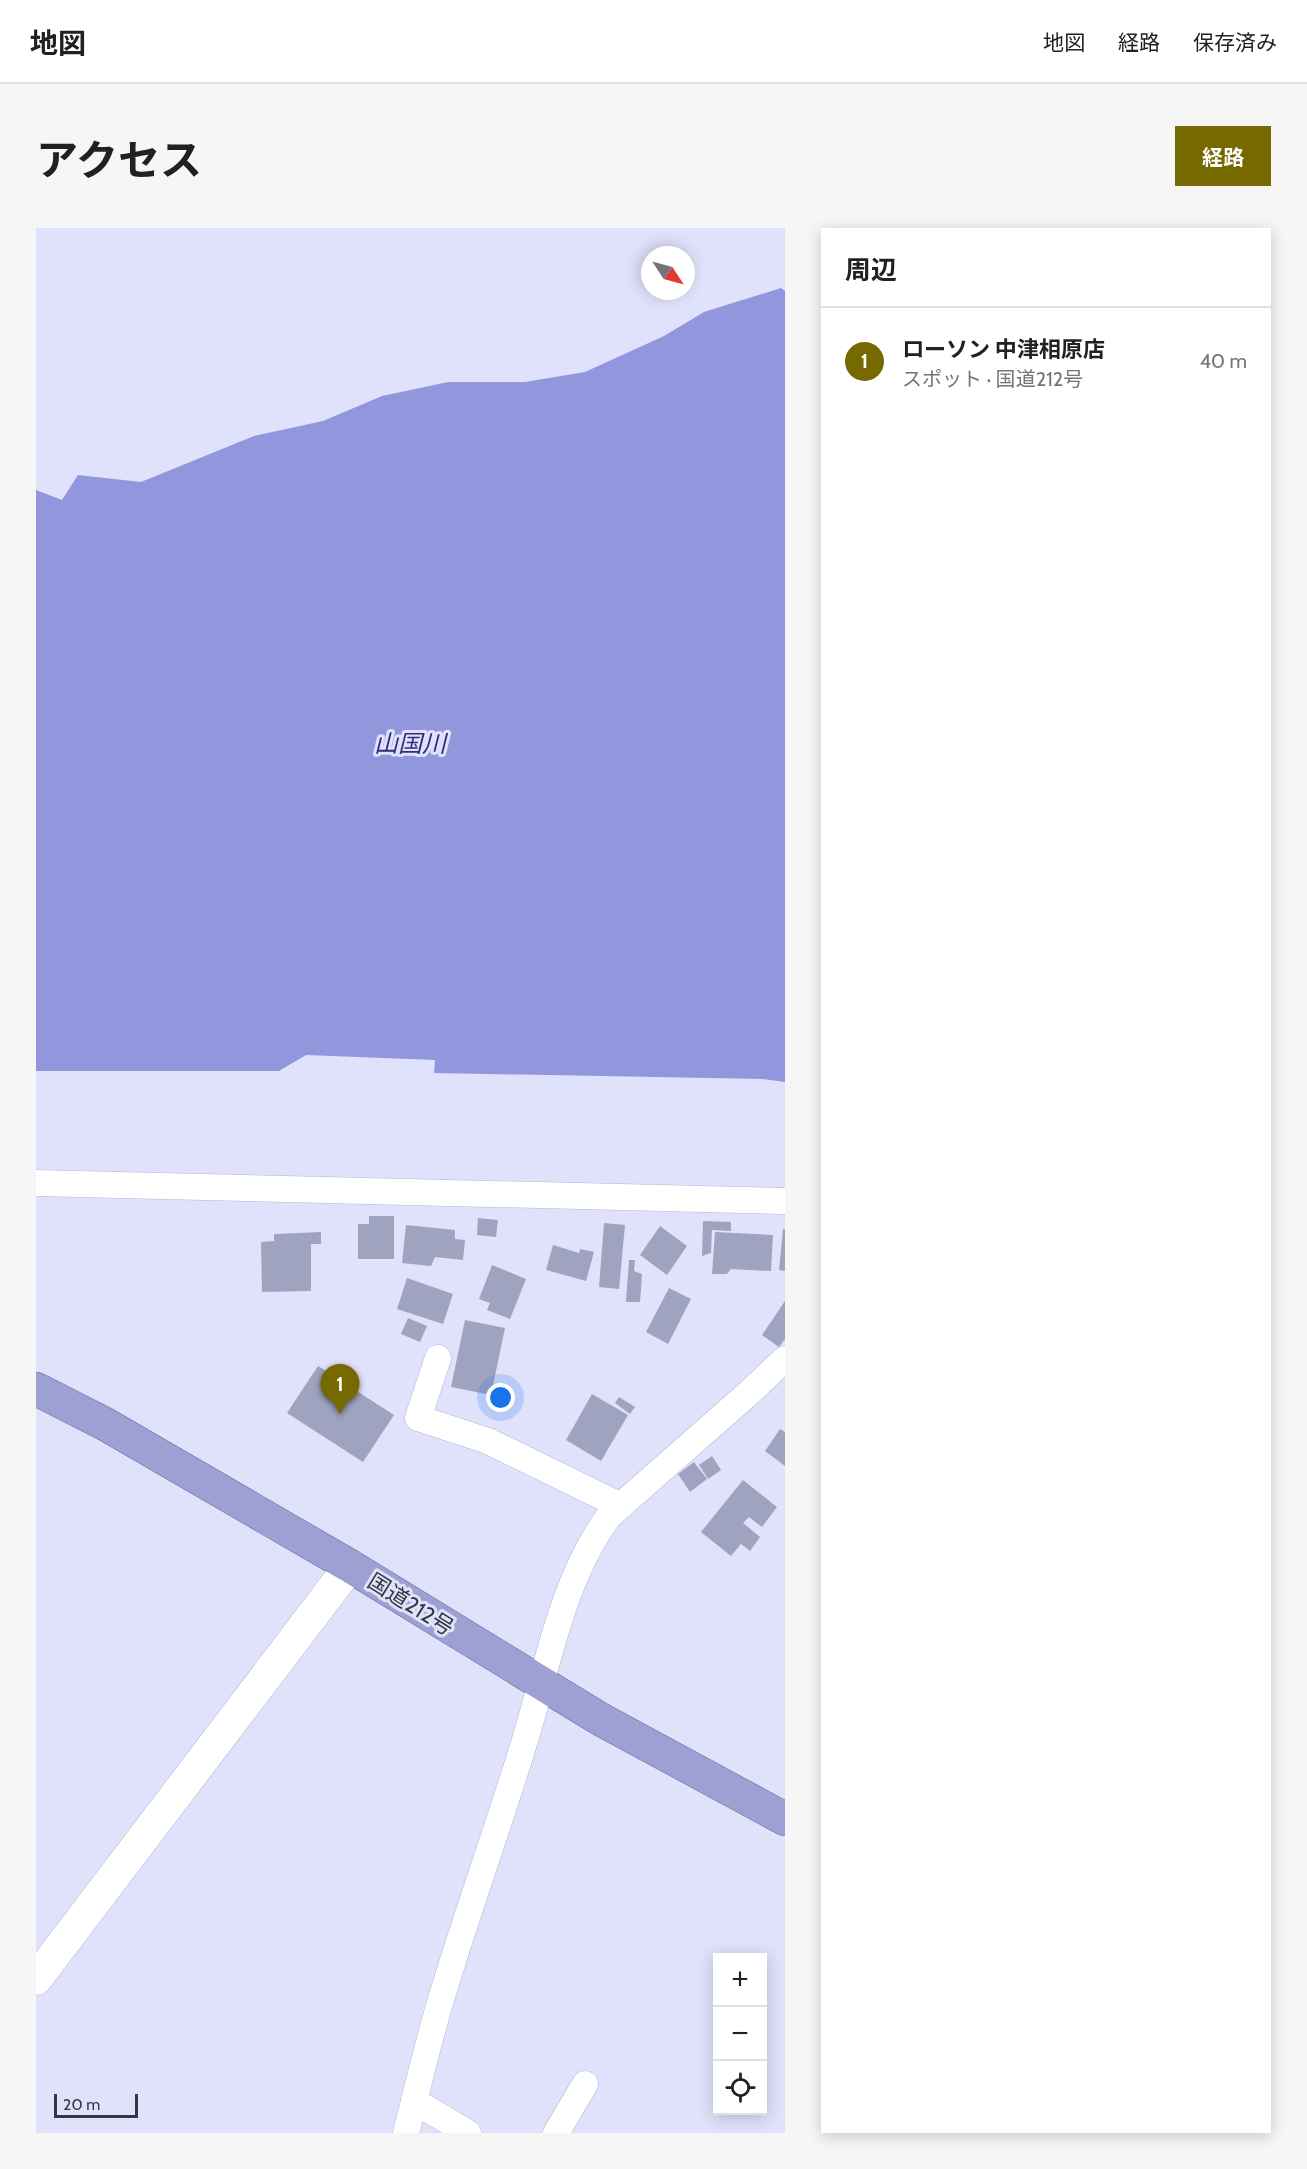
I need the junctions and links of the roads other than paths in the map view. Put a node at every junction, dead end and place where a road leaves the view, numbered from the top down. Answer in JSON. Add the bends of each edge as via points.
{"nodes":[{"id":1,"x":36,"y":1183,"type":"edge"},
{"id":2,"x":785,"y":1201,"type":"edge"},
{"id":3,"x":438,"y":1358,"type":"dead end"},
{"id":4,"x":785,"y":1359,"type":"edge"},
{"id":5,"x":36,"y":1389,"type":"edge"},
{"id":6,"x":621,"y":1506,"type":"junction"},
{"id":7,"x":350,"y":1566,"type":"junction"},
{"id":8,"x":543,"y":1684,"type":"junction"},
{"id":9,"x":785,"y":1819,"type":"edge"},
{"id":10,"x":36,"y":1979,"type":"edge"},
{"id":11,"x":585,"y":2084,"type":"dead end"},
{"id":12,"x":414,"y":2101,"type":"junction"},
{"id":13,"x":405,"y":2133,"type":"edge"},
{"id":14,"x":468,"y":2133,"type":"edge"},
{"id":15,"x":556,"y":2133,"type":"edge"}],
"edges":[{"from":1,"to":2,"type":"street"},
{"from":3,"to":6,"type":"street","via":[[418,1418],[488,1441]]},
{"from":4,"to":6,"type":"street"},
{"from":5,"to":7,"type":"highway","name":"国道212号","via":[[105,1424]]},
{"from":6,"to":8,"type":"street","via":[[592,1539],[560,1619]]},
{"from":7,"to":8,"type":"highway","name":"国道212号"},
{"from":7,"to":10,"type":"street"},
{"from":8,"to":9,"type":"highway","name":"国道212号"},
{"from":8,"to":12,"type":"street","via":[[446,1984]]},
{"from":11,"to":15,"type":"street"},
{"from":12,"to":13,"type":"street"},
{"from":12,"to":14,"type":"street"}]}
